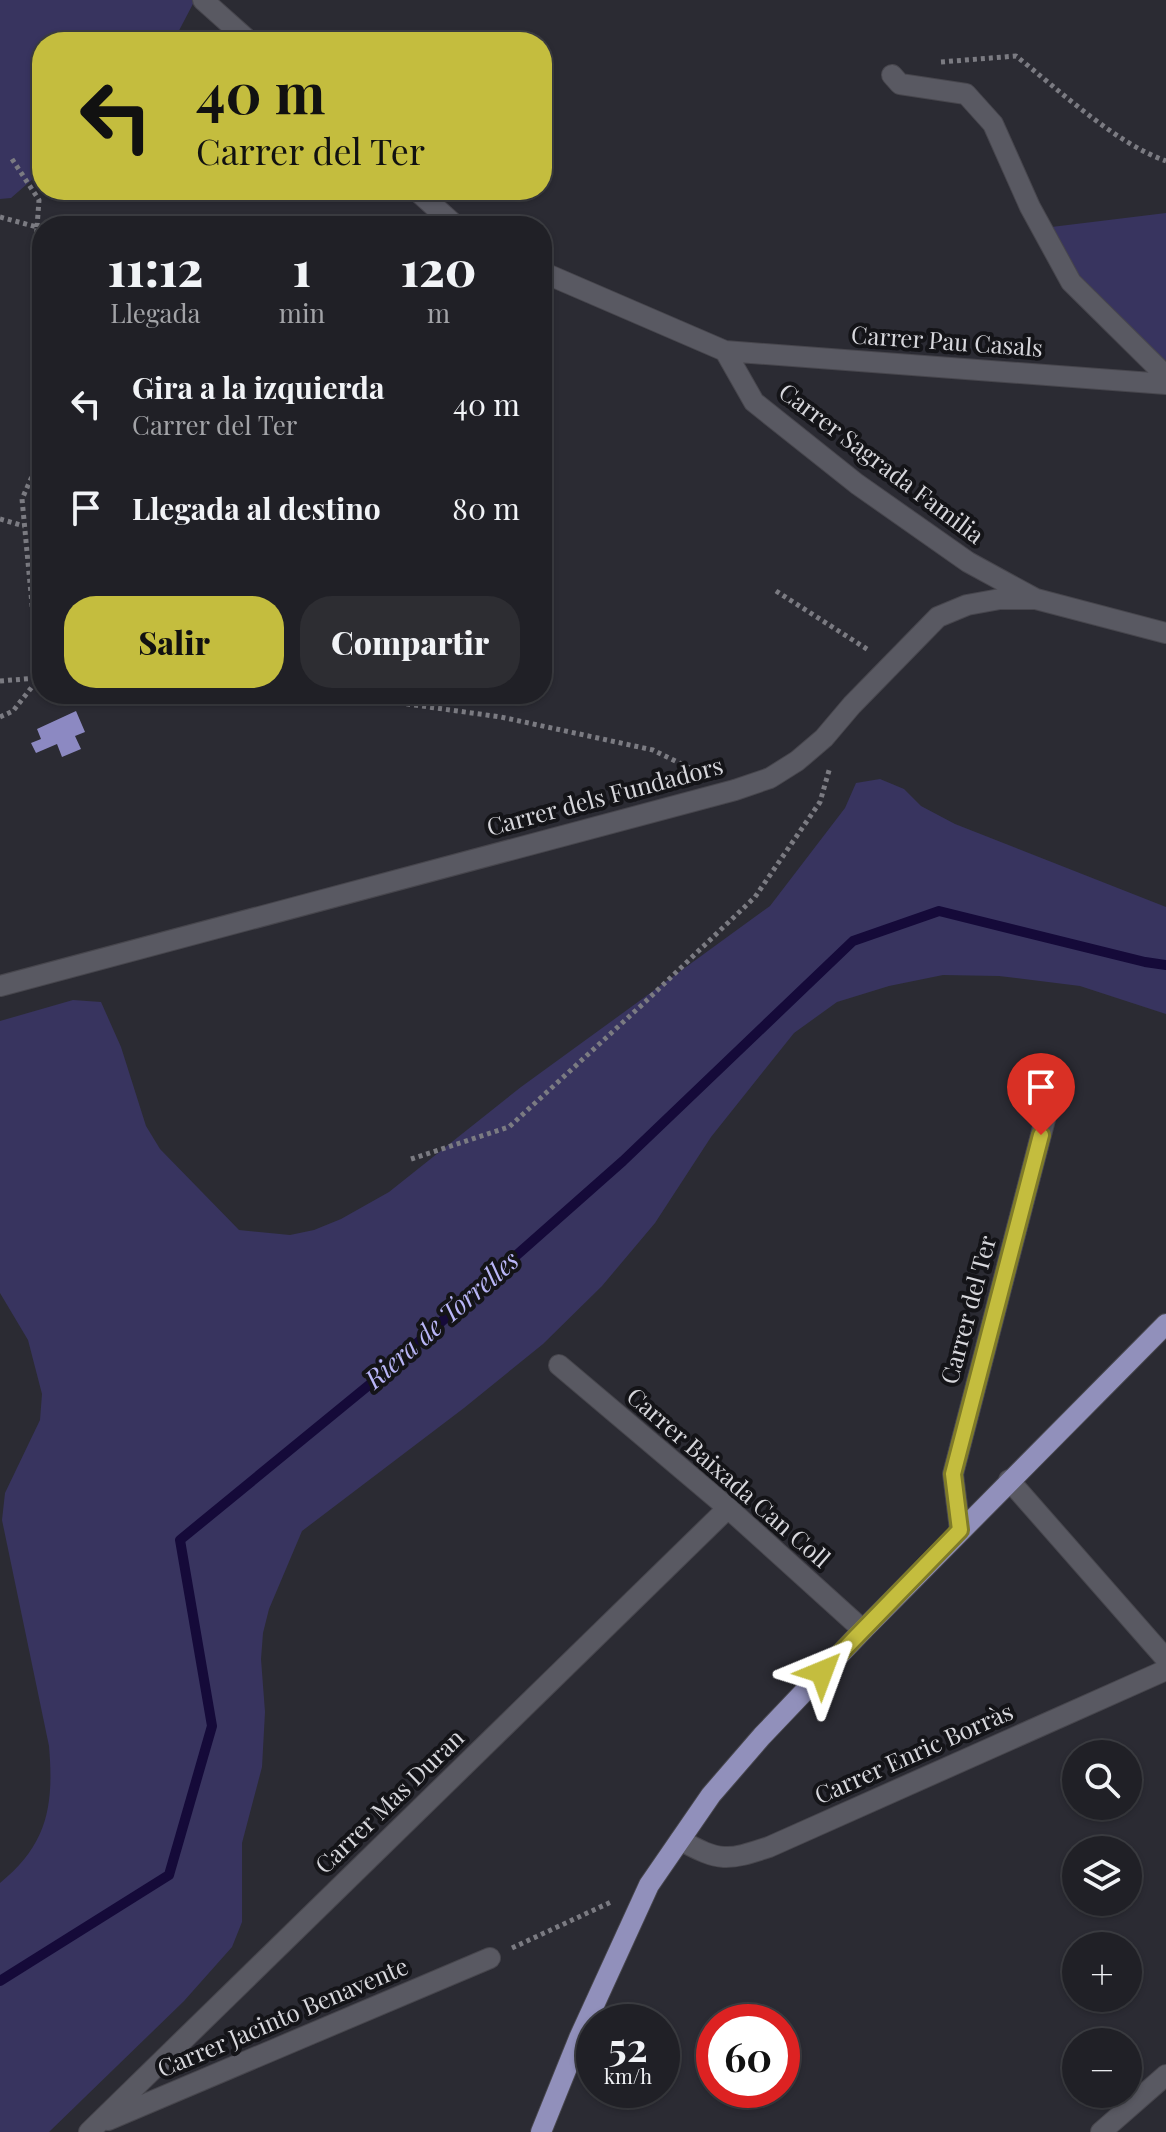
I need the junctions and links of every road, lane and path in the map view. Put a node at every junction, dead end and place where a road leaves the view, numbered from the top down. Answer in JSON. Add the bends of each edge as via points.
{"nodes":[{"id":1,"x":203,"y":0,"type":"edge"},
{"id":2,"x":239,"y":32,"type":"edge"},
{"id":3,"x":892,"y":75,"type":"joint"},
{"id":4,"x":12,"y":159,"type":"dead end"},
{"id":5,"x":1166,"y":161,"type":"edge"},
{"id":6,"x":32,"y":189,"type":"edge"},
{"id":7,"x":427,"y":200,"type":"edge"},
{"id":8,"x":445,"y":216,"type":"edge"},
{"id":9,"x":0,"y":217,"type":"edge"},
{"id":10,"x":32,"y":226,"type":"edge"},
{"id":11,"x":552,"y":276,"type":"edge"},
{"id":12,"x":725,"y":351,"type":"junction"},
{"id":13,"x":1166,"y":376,"type":"edge"},
{"id":14,"x":1166,"y":384,"type":"edge"},
{"id":15,"x":32,"y":476,"type":"edge"},
{"id":16,"x":0,"y":519,"type":"edge"},
{"id":17,"x":24,"y":526,"type":"junction"},
{"id":18,"x":776,"y":591,"type":"dead end"},
{"id":19,"x":1036,"y":599,"type":"junction"},
{"id":20,"x":32,"y":602,"type":"edge"},
{"id":21,"x":1166,"y":633,"type":"edge"},
{"id":22,"x":891,"y":664,"type":"junction"},
{"id":23,"x":32,"y":679,"type":"edge"},
{"id":24,"x":0,"y":681,"type":"edge"},
{"id":25,"x":32,"y":688,"type":"edge"},
{"id":26,"x":407,"y":704,"type":"edge"},
{"id":27,"x":0,"y":717,"type":"edge"},
{"id":28,"x":831,"y":762,"type":"dead end"},
{"id":29,"x":735,"y":790,"type":"junction"},
{"id":30,"x":0,"y":986,"type":"edge"},
{"id":31,"x":1049,"y":1104,"type":"dead end"},
{"id":32,"x":411,"y":1159,"type":"dead end"},
{"id":33,"x":1166,"y":1324,"type":"edge"},
{"id":34,"x":559,"y":1365,"type":"dead end"},
{"id":35,"x":1009,"y":1480,"type":"junction"},
{"id":36,"x":728,"y":1508,"type":"junction"},
{"id":37,"x":960,"y":1530,"type":"junction"},
{"id":38,"x":863,"y":1630,"type":"junction"},
{"id":39,"x":1166,"y":1659,"type":"edge"},
{"id":40,"x":1166,"y":1670,"type":"edge"},
{"id":41,"x":680,"y":1840,"type":"junction"},
{"id":42,"x":649,"y":1885,"type":"junction"},
{"id":43,"x":490,"y":1958,"type":"joint"},
{"id":44,"x":1166,"y":2075,"type":"edge"},
{"id":45,"x":93,"y":2128,"type":"edge"},
{"id":46,"x":541,"y":2132,"type":"edge"},
{"id":47,"x":1101,"y":2132,"type":"edge"}],
"edges":[{"from":1,"to":2,"type":"street"},
{"from":3,"to":5,"type":"path","via":[[947,60],[1016,56],[1147,154]]},
{"from":3,"to":13,"type":"street","via":[[900,84],[966,94],[993,124],[1071,282]]},
{"from":4,"to":6,"type":"path"},
{"from":7,"to":8,"type":"street"},
{"from":9,"to":10,"type":"path"},
{"from":11,"to":12,"type":"street"},
{"from":12,"to":14,"type":"street","name":"Carrer Pau Casals"},
{"from":12,"to":19,"type":"street","name":"Carrer Sagrada Familia","via":[[754,402],[968,562]]},
{"from":15,"to":17,"type":"path","via":[[22,499]]},
{"from":16,"to":17,"type":"path"},
{"from":17,"to":20,"type":"path"},
{"from":18,"to":22,"type":"path"},
{"from":19,"to":21,"type":"street","name":"Carrer dels Fundadors"},
{"from":19,"to":22,"type":"street","name":"Carrer dels Fundadors","via":[[967,605],[938,617]]},
{"from":22,"to":29,"type":"street","name":"Carrer dels Fundadors","via":[[797,761]]},
{"from":23,"to":24,"type":"path"},
{"from":25,"to":27,"type":"path","via":[[13,711]]},
{"from":26,"to":29,"type":"path","via":[[501,717],[653,750]]},
{"from":28,"to":32,"type":"path","via":[[820,802],[755,897],[645,1002],[509,1127]]},
{"from":29,"to":30,"type":"street","name":"Carrer dels Fundadors"},
{"from":31,"to":37,"type":"street","name":"Carrer del Ter","via":[[953,1474]]},
{"from":33,"to":35,"type":"main road"},
{"from":34,"to":36,"type":"street","name":"Carrer Baixada Can Coll"},
{"from":35,"to":37,"type":"main road"},
{"from":35,"to":39,"type":"street"},
{"from":36,"to":38,"type":"street","name":"Carrer Baixada Can Coll"},
{"from":36,"to":45,"type":"street","name":"Carrer Mas Duran"},
{"from":37,"to":38,"type":"main road"},
{"from":38,"to":41,"type":"main road","via":[[762,1736]]},
{"from":40,"to":41,"type":"street","name":"Carrer Enric Borràs","via":[[769,1847],[733,1859],[709,1856]]},
{"from":41,"to":42,"type":"main road"},
{"from":42,"to":43,"type":"path"},
{"from":42,"to":46,"type":"main road"},
{"from":43,"to":45,"type":"street","name":"Carrer Jacinto Benavente"},
{"from":44,"to":47,"type":"street"}]}
